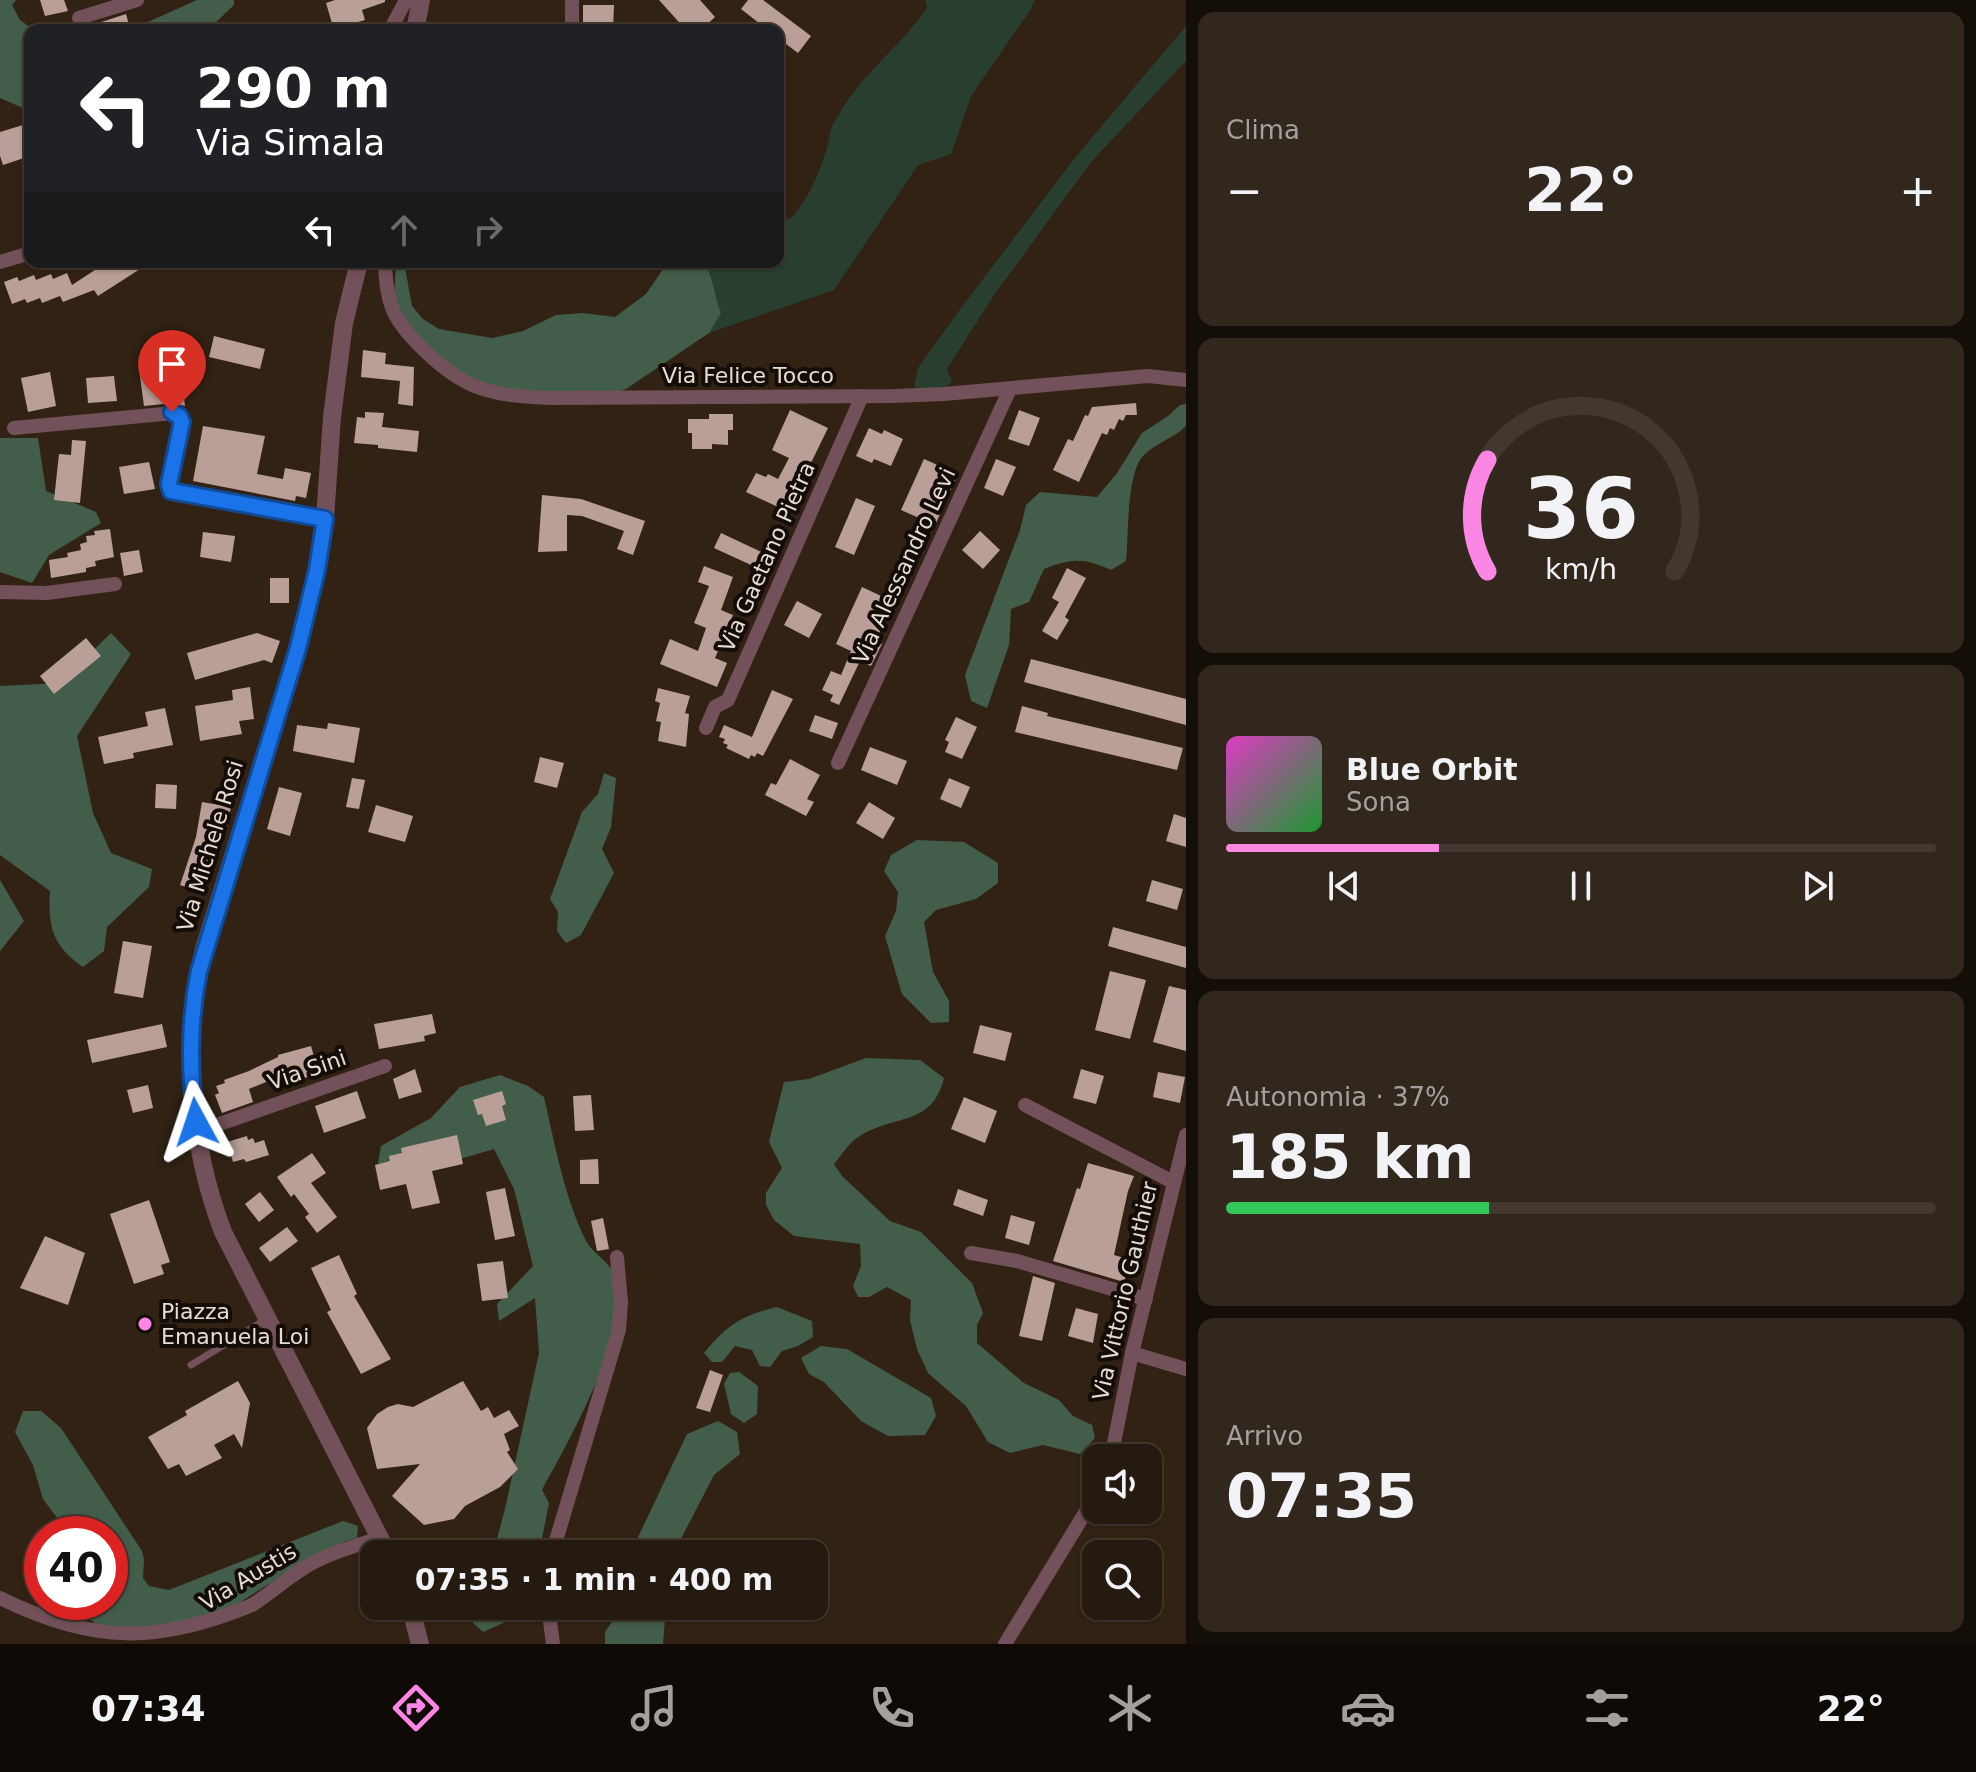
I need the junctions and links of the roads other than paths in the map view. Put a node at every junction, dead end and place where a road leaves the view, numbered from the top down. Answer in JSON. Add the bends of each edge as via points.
{"nodes":[{"id":1,"x":137,"y":0,"type":"edge"},
{"id":2,"x":406,"y":0,"type":"edge"},
{"id":3,"x":421,"y":0,"type":"edge"},
{"id":4,"x":572,"y":0,"type":"edge"},
{"id":5,"x":79,"y":18,"type":"dead end"},
{"id":6,"x":393,"y":24,"type":"edge"},
{"id":7,"x":416,"y":24,"type":"edge"},
{"id":8,"x":572,"y":24,"type":"edge"},
{"id":9,"x":24,"y":255,"type":"edge"},
{"id":10,"x":0,"y":262,"type":"edge"},
{"id":11,"x":358,"y":268,"type":"edge"},
{"id":12,"x":385,"y":268,"type":"edge"},
{"id":13,"x":1186,"y":380,"type":"edge"},
{"id":14,"x":1010,"y":389,"type":"junction"},
{"id":15,"x":862,"y":396,"type":"junction"},
{"id":16,"x":14,"y":428,"type":"dead end"},
{"id":17,"x":325,"y":519,"type":"junction"},
{"id":18,"x":115,"y":584,"type":"dead end"},
{"id":19,"x":0,"y":592,"type":"edge"},
{"id":20,"x":706,"y":728,"type":"dead end"},
{"id":21,"x":838,"y":763,"type":"dead end"},
{"id":22,"x":385,"y":1066,"type":"dead end"},
{"id":23,"x":1025,"y":1105,"type":"dead end"},
{"id":24,"x":197,"y":1132,"type":"junction"},
{"id":25,"x":1186,"y":1135,"type":"edge"},
{"id":26,"x":1173,"y":1182,"type":"junction"},
{"id":27,"x":971,"y":1253,"type":"dead end"},
{"id":28,"x":617,"y":1257,"type":"dead end"},
{"id":29,"x":1146,"y":1299,"type":"junction"},
{"id":30,"x":267,"y":1319,"type":"junction"},
{"id":31,"x":1132,"y":1353,"type":"junction"},
{"id":32,"x":191,"y":1365,"type":"dead end"},
{"id":33,"x":1186,"y":1369,"type":"edge"},
{"id":34,"x":1114,"y":1444,"type":"edge"},
{"id":35,"x":1082,"y":1518,"type":"edge"},
{"id":36,"x":381,"y":1540,"type":"edge"},
{"id":37,"x":556,"y":1540,"type":"edge"},
{"id":38,"x":360,"y":1551,"type":"edge"},
{"id":39,"x":0,"y":1598,"type":"edge"},
{"id":40,"x":414,"y":1620,"type":"edge"},
{"id":41,"x":550,"y":1620,"type":"edge"},
{"id":42,"x":420,"y":1644,"type":"edge"},
{"id":43,"x":553,"y":1644,"type":"edge"},
{"id":44,"x":1005,"y":1644,"type":"edge"}],
"edges":[{"from":1,"to":5,"type":"street"},
{"from":2,"to":6,"type":"street"},
{"from":3,"to":7,"type":"street"},
{"from":4,"to":8,"type":"street"},
{"from":9,"to":10,"type":"street"},
{"from":11,"to":17,"type":"street","name":"Via Michele Rosi","via":[[344,323]]},
{"from":12,"to":15,"type":"street","name":"Via Felice Tocco","via":[[388,301],[401,325],[444,370],[480,389],[552,398]]},
{"from":13,"to":14,"type":"street","name":"Via Felice Tocco","via":[[1148,376]]},
{"from":14,"to":15,"type":"street","name":"Via Felice Tocco"},
{"from":14,"to":21,"type":"street","name":"Via Alessandro Levi"},
{"from":15,"to":20,"type":"street","name":"Via Gaetano Pietra","via":[[728,700],[715,707]]},
{"from":16,"to":17,"type":"street","via":[[174,413],[182,422],[171,491]]},
{"from":17,"to":24,"type":"street","name":"Via Michele Rosi","via":[[298,648],[199,971],[191,1055]]},
{"from":18,"to":19,"type":"street","via":[[47,593]]},
{"from":22,"to":24,"type":"street","name":"Via Sini"},
{"from":23,"to":26,"type":"street"},
{"from":24,"to":30,"type":"street","name":"Via Michele Rosi","via":[[217,1218]]},
{"from":25,"to":26,"type":"street","name":"Via Vittorio Gauthier"},
{"from":26,"to":29,"type":"street","name":"Via Vittorio Gauthier"},
{"from":27,"to":29,"type":"street"},
{"from":28,"to":37,"type":"street","via":[[619,1330]]},
{"from":29,"to":31,"type":"street","name":"Via Vittorio Gauthier"},
{"from":30,"to":32,"type":"lane"},
{"from":30,"to":36,"type":"street","name":"Via Michele Rosi"},
{"from":31,"to":33,"type":"street"},
{"from":31,"to":34,"type":"street","name":"Via Vittorio Gauthier"},
{"from":35,"to":44,"type":"street"},
{"from":38,"to":39,"type":"street","name":"Via Austis","via":[[321,1559],[241,1611],[172,1640],[144,1643],[82,1634]]},
{"from":40,"to":42,"type":"street"},
{"from":41,"to":43,"type":"street"}]}
